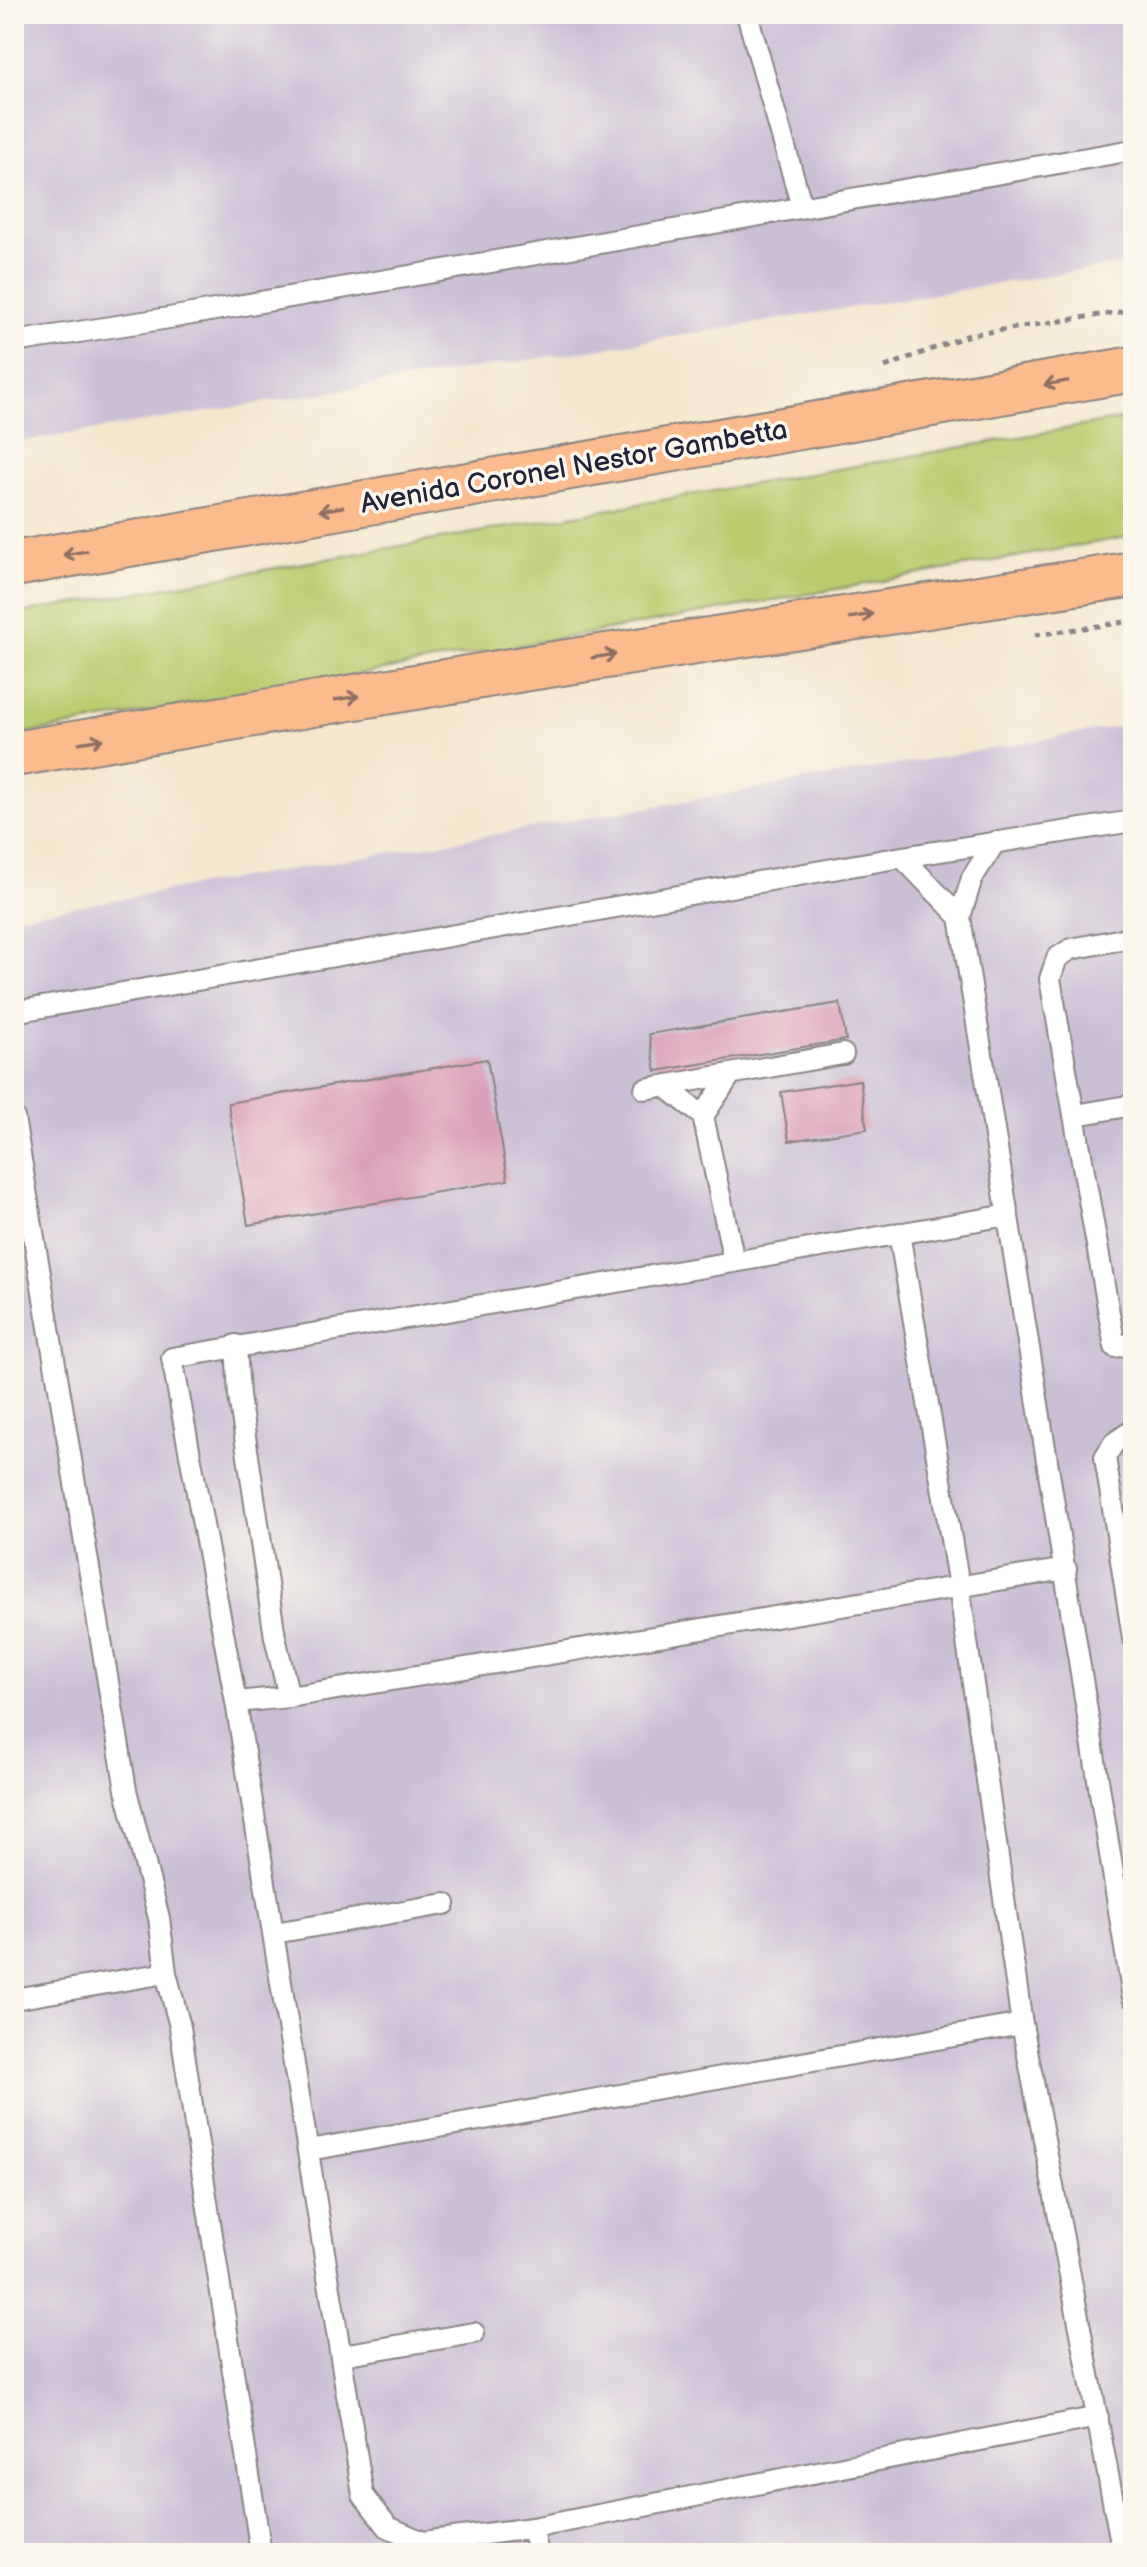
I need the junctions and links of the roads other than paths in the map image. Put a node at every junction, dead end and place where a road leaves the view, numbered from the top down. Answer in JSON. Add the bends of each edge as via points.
{"nodes":[{"id":1,"x":747,"y":14,"type":"edge"},
{"id":2,"x":1133,"y":150,"type":"edge"},
{"id":3,"x":802,"y":207,"type":"junction"},
{"id":4,"x":14,"y":342,"type":"edge"},
{"id":5,"x":1133,"y":369,"type":"edge"},
{"id":6,"x":14,"y":564,"type":"edge"},
{"id":7,"x":1133,"y":574,"type":"edge"},
{"id":8,"x":14,"y":754,"type":"edge"},
{"id":9,"x":1133,"y":821,"type":"edge"},
{"id":10,"x":995,"y":842,"type":"junction"},
{"id":11,"x":902,"y":857,"type":"junction"},
{"id":12,"x":960,"y":917,"type":"junction"},
{"id":13,"x":1133,"y":937,"type":"edge"},
{"id":14,"x":14,"y":1012,"type":"edge"},
{"id":15,"x":843,"y":1054,"type":"dead end"},
{"id":16,"x":731,"y":1074,"type":"junction"},
{"id":17,"x":1133,"y":1105,"type":"edge"},
{"id":18,"x":1076,"y":1115,"type":"junction"},
{"id":19,"x":703,"y":1116,"type":"junction"},
{"id":20,"x":14,"y":1118,"type":"edge"},
{"id":21,"x":1008,"y":1215,"type":"junction"},
{"id":22,"x":899,"y":1233,"type":"junction"},
{"id":23,"x":734,"y":1261,"type":"junction"},
{"id":24,"x":1133,"y":1343,"type":"edge"},
{"id":25,"x":236,"y":1345,"type":"junction"},
{"id":26,"x":1133,"y":1430,"type":"edge"},
{"id":27,"x":1066,"y":1569,"type":"junction"},
{"id":28,"x":959,"y":1586,"type":"junction"},
{"id":29,"x":1133,"y":1638,"type":"edge"},
{"id":30,"x":289,"y":1697,"type":"junction"},
{"id":31,"x":236,"y":1702,"type":"junction"},
{"id":32,"x":1124,"y":1877,"type":"edge"},
{"id":33,"x":445,"y":1904,"type":"dead end"},
{"id":34,"x":274,"y":1933,"type":"junction"},
{"id":35,"x":166,"y":1973,"type":"junction"},
{"id":36,"x":1133,"y":1998,"type":"edge"},
{"id":37,"x":14,"y":1999,"type":"edge"},
{"id":38,"x":1022,"y":2024,"type":"junction"},
{"id":39,"x":309,"y":2150,"type":"junction"},
{"id":40,"x":474,"y":2333,"type":"dead end"},
{"id":41,"x":342,"y":2355,"type":"junction"},
{"id":42,"x":1098,"y":2417,"type":"junction"},
{"id":43,"x":532,"y":2528,"type":"junction"},
{"id":44,"x":261,"y":2553,"type":"edge"},
{"id":45,"x":538,"y":2553,"type":"edge"},
{"id":46,"x":1123,"y":2553,"type":"edge"}],
"edges":[{"from":1,"to":3,"type":"lane"},
{"from":2,"to":3,"type":"lane"},
{"from":3,"to":4,"type":"lane"},
{"from":5,"to":6,"type":"highway","name":"Avenida Coronel Nestor Gambetta","one_way":true},
{"from":8,"to":7,"type":"highway","one_way":true},
{"from":9,"to":10,"type":"lane"},
{"from":10,"to":11,"type":"lane"},
{"from":10,"to":12,"type":"lane","via":[[972,878]]},
{"from":11,"to":12,"type":"lane"},
{"from":11,"to":14,"type":"lane"},
{"from":12,"to":21,"type":"lane"},
{"from":13,"to":18,"type":"lane","via":[[1071,949],[1057,958],[1050,979]]},
{"from":15,"to":16,"type":"lane"},
{"from":16,"to":19,"type":"lane"},
{"from":16,"to":19,"type":"lane","via":[[655,1087]]},
{"from":17,"to":18,"type":"lane"},
{"from":18,"to":24,"type":"lane","via":[[1115,1347]]},
{"from":19,"to":23,"type":"lane"},
{"from":20,"to":35,"type":"lane","via":[[126,1790],[159,1918]]},
{"from":21,"to":22,"type":"lane"},
{"from":21,"to":27,"type":"lane"},
{"from":22,"to":23,"type":"lane"},
{"from":22,"to":28,"type":"lane"},
{"from":23,"to":25,"type":"lane"},
{"from":25,"to":30,"type":"lane","via":[[275,1637]]},
{"from":25,"to":31,"type":"lane","via":[[172,1358]]},
{"from":26,"to":29,"type":"lane","via":[[1105,1457]]},
{"from":27,"to":28,"type":"lane"},
{"from":27,"to":32,"type":"lane"},
{"from":28,"to":30,"type":"lane"},
{"from":28,"to":38,"type":"lane"},
{"from":30,"to":31,"type":"lane"},
{"from":31,"to":34,"type":"lane"},
{"from":32,"to":36,"type":"lane"},
{"from":33,"to":34,"type":"lane"},
{"from":34,"to":39,"type":"lane"},
{"from":35,"to":37,"type":"lane"},
{"from":35,"to":44,"type":"lane","via":[[180,2027]]},
{"from":38,"to":39,"type":"lane"},
{"from":38,"to":42,"type":"lane"},
{"from":39,"to":41,"type":"lane"},
{"from":40,"to":41,"type":"lane"},
{"from":41,"to":43,"type":"lane","via":[[363,2495],[388,2527],[423,2542]]},
{"from":42,"to":43,"type":"lane"},
{"from":42,"to":46,"type":"lane"},
{"from":43,"to":45,"type":"lane"}]}
